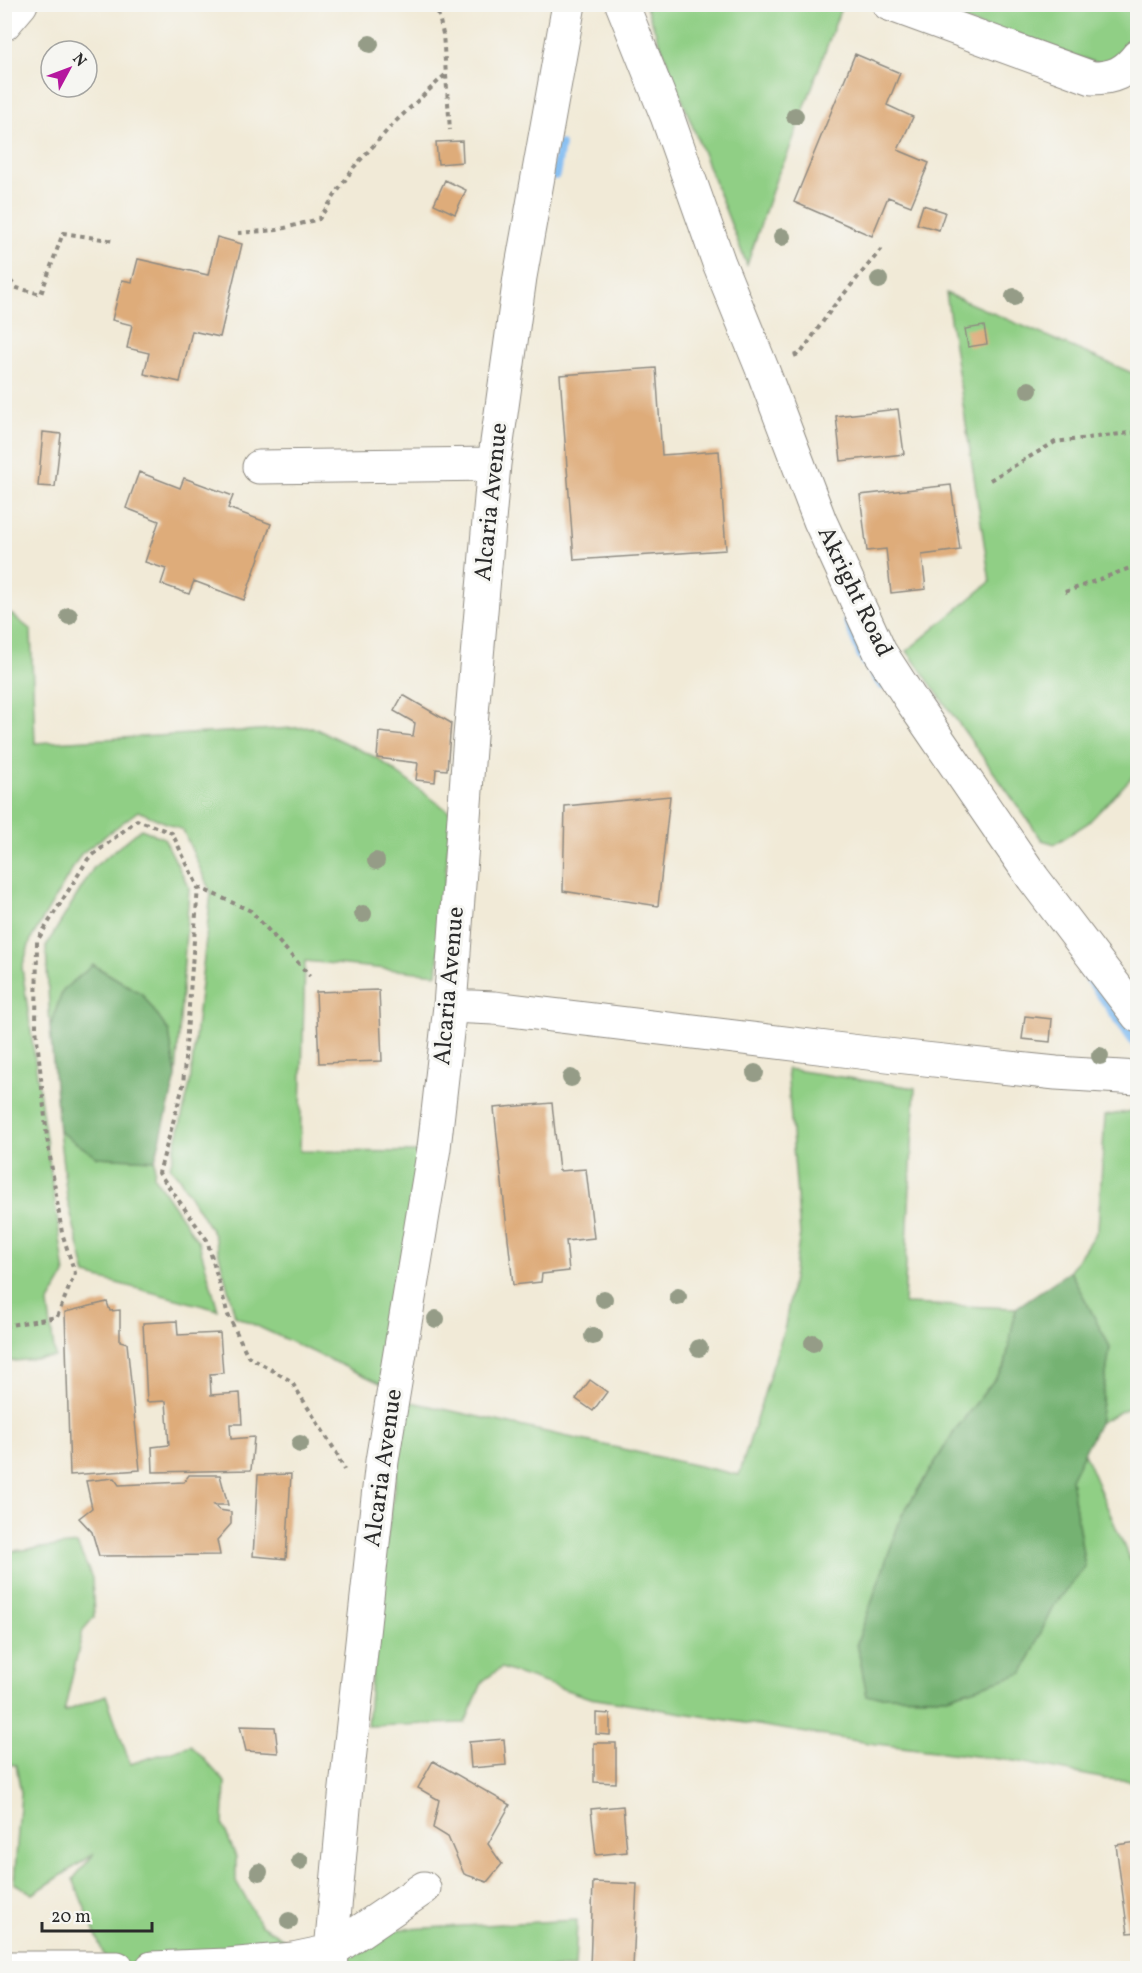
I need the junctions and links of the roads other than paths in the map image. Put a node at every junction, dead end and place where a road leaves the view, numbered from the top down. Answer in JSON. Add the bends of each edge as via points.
{"nodes":[{"id":1,"x":21,"y":4,"type":"edge"},
{"id":2,"x":569,"y":4,"type":"edge"},
{"id":3,"x":622,"y":4,"type":"edge"},
{"id":4,"x":889,"y":4,"type":"edge"},
{"id":5,"x":4,"y":24,"type":"edge"},
{"id":6,"x":1137,"y":56,"type":"edge"},
{"id":7,"x":494,"y":464,"type":"junction"},
{"id":8,"x":259,"y":467,"type":"dead end"},
{"id":9,"x":450,"y":1006,"type":"junction"},
{"id":10,"x":1137,"y":1016,"type":"edge"},
{"id":11,"x":1137,"y":1078,"type":"edge"},
{"id":12,"x":424,"y":1888,"type":"dead end"},
{"id":13,"x":332,"y":1960,"type":"edge"},
{"id":14,"x":4,"y":1968,"type":"edge"},
{"id":15,"x":117,"y":1968,"type":"edge"},
{"id":16,"x":152,"y":1968,"type":"edge"}],
"edges":[{"from":1,"to":5,"type":"street"},
{"from":2,"to":7,"type":"street","name":"Alcaria Avenue","via":[[520,277]]},
{"from":3,"to":10,"type":"street","name":"Akright Road","via":[[820,521],[880,652],[1033,878]]},
{"from":4,"to":6,"type":"street","via":[[1092,78],[1123,73]]},
{"from":7,"to":8,"type":"street"},
{"from":7,"to":9,"type":"street","name":"Alcaria Avenue"},
{"from":9,"to":11,"type":"street","via":[[1056,1073]]},
{"from":9,"to":13,"type":"street","name":"Alcaria Avenue","via":[[434,1148],[382,1461],[345,1797]]},
{"from":12,"to":13,"type":"street"},
{"from":13,"to":16,"type":"street"},
{"from":14,"to":15,"type":"street"}]}
